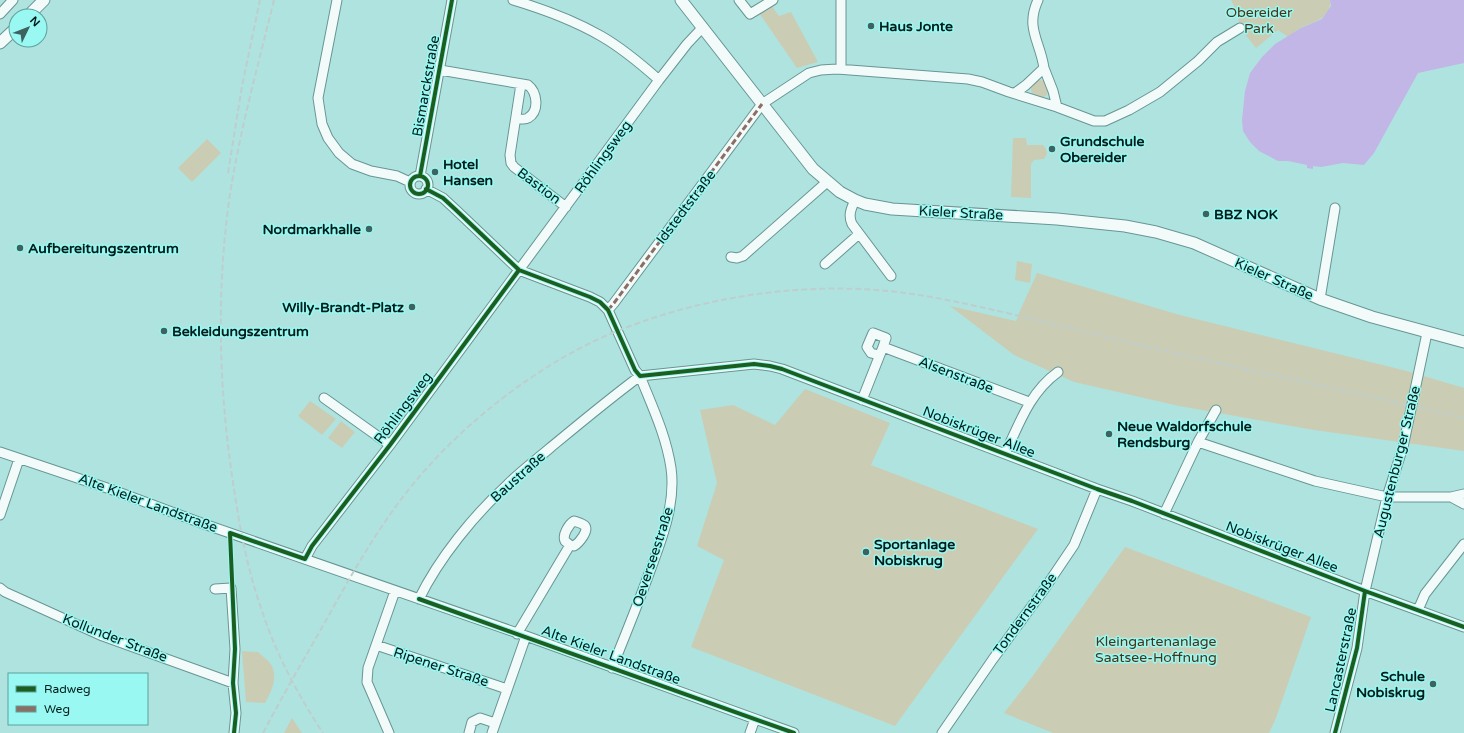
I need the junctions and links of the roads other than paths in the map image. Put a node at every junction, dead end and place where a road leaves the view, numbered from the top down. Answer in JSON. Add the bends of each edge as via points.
{"nodes":[{"id":1,"x":14,"y":0,"type":"edge"},
{"id":2,"x":44,"y":0,"type":"edge"},
{"id":3,"x":337,"y":0,"type":"edge"},
{"id":4,"x":452,"y":0,"type":"edge"},
{"id":5,"x":513,"y":0,"type":"edge"},
{"id":6,"x":681,"y":0,"type":"edge"},
{"id":7,"x":739,"y":0,"type":"edge"},
{"id":8,"x":773,"y":0,"type":"edge"},
{"id":9,"x":841,"y":0,"type":"edge"},
{"id":10,"x":1038,"y":0,"type":"edge"},
{"id":11,"x":36,"y":8,"type":"edge"},
{"id":12,"x":0,"y":14,"type":"edge"},
{"id":13,"x":703,"y":27,"type":"junction"},
{"id":14,"x":1240,"y":28,"type":"dead end"},
{"id":15,"x":8,"y":36,"type":"edge"},
{"id":16,"x":0,"y":43,"type":"edge"},
{"id":17,"x":1044,"y":68,"type":"junction"},
{"id":18,"x":840,"y":69,"type":"junction"},
{"id":19,"x":440,"y":70,"type":"junction"},
{"id":20,"x":660,"y":80,"type":"junction"},
{"id":21,"x":521,"y":84,"type":"junction"},
{"id":22,"x":1015,"y":93,"type":"junction"},
{"id":23,"x":762,"y":104,"type":"junction"},
{"id":24,"x":1057,"y":107,"type":"junction"},
{"id":25,"x":516,"y":118,"type":"junction"},
{"id":26,"x":420,"y":176,"type":"junction"},
{"id":27,"x":410,"y":182,"type":"junction"},
{"id":28,"x":827,"y":182,"type":"junction"},
{"id":29,"x":426,"y":189,"type":"junction"},
{"id":30,"x":855,"y":200,"type":"junction"},
{"id":31,"x":566,"y":207,"type":"junction"},
{"id":32,"x":1335,"y":208,"type":"dead end"},
{"id":33,"x":859,"y":234,"type":"junction"},
{"id":34,"x":731,"y":257,"type":"dead end"},
{"id":35,"x":825,"y":264,"type":"dead end"},
{"id":36,"x":519,"y":270,"type":"junction"},
{"id":37,"x":891,"y":276,"type":"dead end"},
{"id":38,"x":1320,"y":299,"type":"junction"},
{"id":39,"x":608,"y":310,"type":"junction"},
{"id":40,"x":1427,"y":333,"type":"junction"},
{"id":41,"x":1464,"y":342,"type":"edge"},
{"id":42,"x":1058,"y":372,"type":"dead end"},
{"id":43,"x":640,"y":376,"type":"junction"},
{"id":44,"x":324,"y":398,"type":"dead end"},
{"id":45,"x":862,"y":400,"type":"junction"},
{"id":46,"x":1029,"y":402,"type":"junction"},
{"id":47,"x":1216,"y":410,"type":"dead end"},
{"id":48,"x":1198,"y":442,"type":"junction"},
{"id":49,"x":390,"y":446,"type":"junction"},
{"id":50,"x":0,"y":452,"type":"edge"},
{"id":51,"x":1005,"y":454,"type":"junction"},
{"id":52,"x":19,"y":459,"type":"junction"},
{"id":53,"x":1097,"y":489,"type":"junction"},
{"id":54,"x":1464,"y":494,"type":"edge"},
{"id":55,"x":1387,"y":497,"type":"junction"},
{"id":56,"x":1451,"y":497,"type":"junction"},
{"id":57,"x":1464,"y":504,"type":"edge"},
{"id":58,"x":1164,"y":514,"type":"junction"},
{"id":59,"x":0,"y":515,"type":"edge"},
{"id":60,"x":1464,"y":544,"type":"edge"},
{"id":61,"x":570,"y":546,"type":"dead end"},
{"id":62,"x":305,"y":559,"type":"junction"},
{"id":63,"x":0,"y":588,"type":"edge"},
{"id":64,"x":215,"y":590,"type":"dead end"},
{"id":65,"x":395,"y":591,"type":"junction"},
{"id":66,"x":1365,"y":591,"type":"junction"},
{"id":67,"x":419,"y":599,"type":"junction"},
{"id":68,"x":1418,"y":610,"type":"junction"},
{"id":69,"x":1464,"y":627,"type":"edge"},
{"id":70,"x":522,"y":635,"type":"junction"},
{"id":71,"x":376,"y":645,"type":"junction"},
{"id":72,"x":612,"y":668,"type":"junction"},
{"id":73,"x":233,"y":683,"type":"junction"},
{"id":74,"x":507,"y":689,"type":"junction"},
{"id":75,"x":755,"y":719,"type":"junction"},
{"id":76,"x":495,"y":723,"type":"junction"},
{"id":77,"x":234,"y":733,"type":"edge"},
{"id":78,"x":390,"y":733,"type":"edge"},
{"id":79,"x":469,"y":733,"type":"edge"},
{"id":80,"x":492,"y":733,"type":"edge"},
{"id":81,"x":750,"y":733,"type":"edge"},
{"id":82,"x":794,"y":733,"type":"edge"},
{"id":83,"x":942,"y":733,"type":"edge"},
{"id":84,"x":1335,"y":733,"type":"edge"}],
"edges":[{"from":1,"to":12,"type":"street"},
{"from":2,"to":11,"type":"main road"},
{"from":3,"to":27,"type":"street","via":[[318,98],[322,124],[339,153],[352,164]]},
{"from":4,"to":19,"type":"street","name":"Bismarckstraße"},
{"from":5,"to":20,"type":"street","via":[[568,19],[601,36]]},
{"from":6,"to":13,"type":"main road","name":"Kieler Straße"},
{"from":7,"to":8,"type":"street","via":[[750,14]]},
{"from":9,"to":18,"type":"street"},
{"from":10,"to":17,"type":"street","via":[[1032,17],[1032,26]]},
{"from":13,"to":20,"type":"street","name":"Röhlingsweg"},
{"from":13,"to":23,"type":"main road","name":"Kieler Straße"},
{"from":14,"to":24,"type":"street","name":"Idstedtstraße","via":[[1217,42],[1160,92],[1111,120],[1094,121]]},
{"from":15,"to":16,"type":"main road"},
{"from":17,"to":22,"type":"street"},
{"from":17,"to":24,"type":"street"},
{"from":18,"to":22,"type":"street","name":"Idstedtstraße","via":[[968,79]]},
{"from":18,"to":23,"type":"street","name":"Idstedtstraße","via":[[808,73]]},
{"from":19,"to":21,"type":"street"},
{"from":19,"to":26,"type":"street","name":"Bismarckstraße"},
{"from":20,"to":31,"type":"street","name":"Röhlingsweg"},
{"from":21,"to":25,"type":"street","name":"Bastion"},
{"from":21,"to":25,"type":"street","via":[[532,88],[536,105],[529,118]]},
{"from":22,"to":24,"type":"street","name":"Idstedtstraße"},
{"from":23,"to":28,"type":"main road","name":"Kieler Straße","via":[[796,149]]},
{"from":23,"to":39,"type":"street","name":"Idstedtstraße"},
{"from":25,"to":31,"type":"street","name":"Bastion","via":[[510,163]]},
{"from":26,"to":27,"type":"street","via":[[415,176]]},
{"from":26,"to":29,"type":"street","via":[[427,182]]},
{"from":27,"to":29,"type":"street","via":[[410,187],[415,193]]},
{"from":28,"to":30,"type":"main road","name":"Kieler Straße"},
{"from":28,"to":34,"type":"street","via":[[743,256]]},
{"from":29,"to":36,"type":"street","via":[[443,198]]},
{"from":30,"to":33,"type":"street","via":[[849,218]]},
{"from":30,"to":38,"type":"main road","name":"Kieler Straße","via":[[892,209],[1058,218],[1156,232],[1194,243]]},
{"from":31,"to":36,"type":"street","name":"Röhlingsweg"},
{"from":32,"to":38,"type":"street","name":"Kieler Straße"},
{"from":33,"to":35,"type":"street"},
{"from":33,"to":37,"type":"street"},
{"from":36,"to":39,"type":"street","via":[[590,297]]},
{"from":36,"to":49,"type":"street","name":"Röhlingsweg"},
{"from":38,"to":40,"type":"main road","name":"Kieler Straße"},
{"from":39,"to":43,"type":"street"},
{"from":40,"to":41,"type":"main road","name":"Kieler Straße"},
{"from":40,"to":55,"type":"street","name":"Augustenburger Straße","via":[[1403,447]]},
{"from":42,"to":46,"type":"street","via":[[1047,380]]},
{"from":43,"to":45,"type":"street","name":"Nobiskrüger Allee","via":[[754,364],[770,366]]},
{"from":43,"to":67,"type":"street","name":"Baustraße","via":[[508,484],[458,540],[428,581]]},
{"from":43,"to":72,"type":"street","name":"Oeverseestraße","via":[[666,446],[671,469],[671,498],[657,553]]},
{"from":44,"to":49,"type":"street"},
{"from":45,"to":46,"type":"street","name":"Alsenstraße","via":[[881,351]]},
{"from":45,"to":51,"type":"street","name":"Nobiskrüger Allee"},
{"from":46,"to":51,"type":"street"},
{"from":47,"to":48,"type":"street"},
{"from":48,"to":55,"type":"street","via":[[1294,474]]},
{"from":48,"to":58,"type":"street"},
{"from":49,"to":62,"type":"street","name":"Röhlingsweg","via":[[312,546]]},
{"from":50,"to":52,"type":"street","name":"Alte Kieler Landstraße"},
{"from":51,"to":53,"type":"street","name":"Nobiskrüger Allee"},
{"from":52,"to":59,"type":"street"},
{"from":52,"to":62,"type":"street","name":"Alte Kieler Landstraße","via":[[110,488]]},
{"from":53,"to":58,"type":"street","name":"Nobiskrüger Allee"},
{"from":53,"to":83,"type":"street","name":"Tondernstraße","via":[[1074,545]]},
{"from":54,"to":56,"type":"street"},
{"from":55,"to":56,"type":"street"},
{"from":55,"to":66,"type":"street","name":"Augustenburger Straße"},
{"from":56,"to":57,"type":"street"},
{"from":58,"to":66,"type":"street","name":"Nobiskrüger Allee"},
{"from":60,"to":68,"type":"street","via":[[1425,594]]},
{"from":61,"to":70,"type":"street"},
{"from":62,"to":65,"type":"street","name":"Alte Kieler Landstraße"},
{"from":63,"to":73,"type":"street","name":"Kollunder Straße","via":[[100,635]]},
{"from":64,"to":73,"type":"street","via":[[231,588],[235,649]]},
{"from":65,"to":67,"type":"street","name":"Alte Kieler Landstraße"},
{"from":65,"to":71,"type":"street"},
{"from":66,"to":68,"type":"street","name":"Nobiskrüger Allee"},
{"from":66,"to":84,"type":"street","name":"Lancasterstraße","via":[[1356,648]]},
{"from":67,"to":70,"type":"street","name":"Alte Kieler Landstraße"},
{"from":68,"to":69,"type":"street","name":"Nobiskrüger Allee"},
{"from":70,"to":72,"type":"street","name":"Alte Kieler Landstraße"},
{"from":70,"to":74,"type":"street"},
{"from":71,"to":74,"type":"street","name":"Ripener Straße"},
{"from":71,"to":78,"type":"street","via":[[368,668],[367,682]]},
{"from":72,"to":75,"type":"street","name":"Alte Kieler Landstraße"},
{"from":73,"to":77,"type":"street","via":[[236,713]]},
{"from":74,"to":76,"type":"street"},
{"from":75,"to":81,"type":"street"},
{"from":75,"to":82,"type":"street","name":"Alte Kieler Landstraße"},
{"from":76,"to":79,"type":"street","via":[[480,718],[472,722]]},
{"from":76,"to":80,"type":"street"}]}
